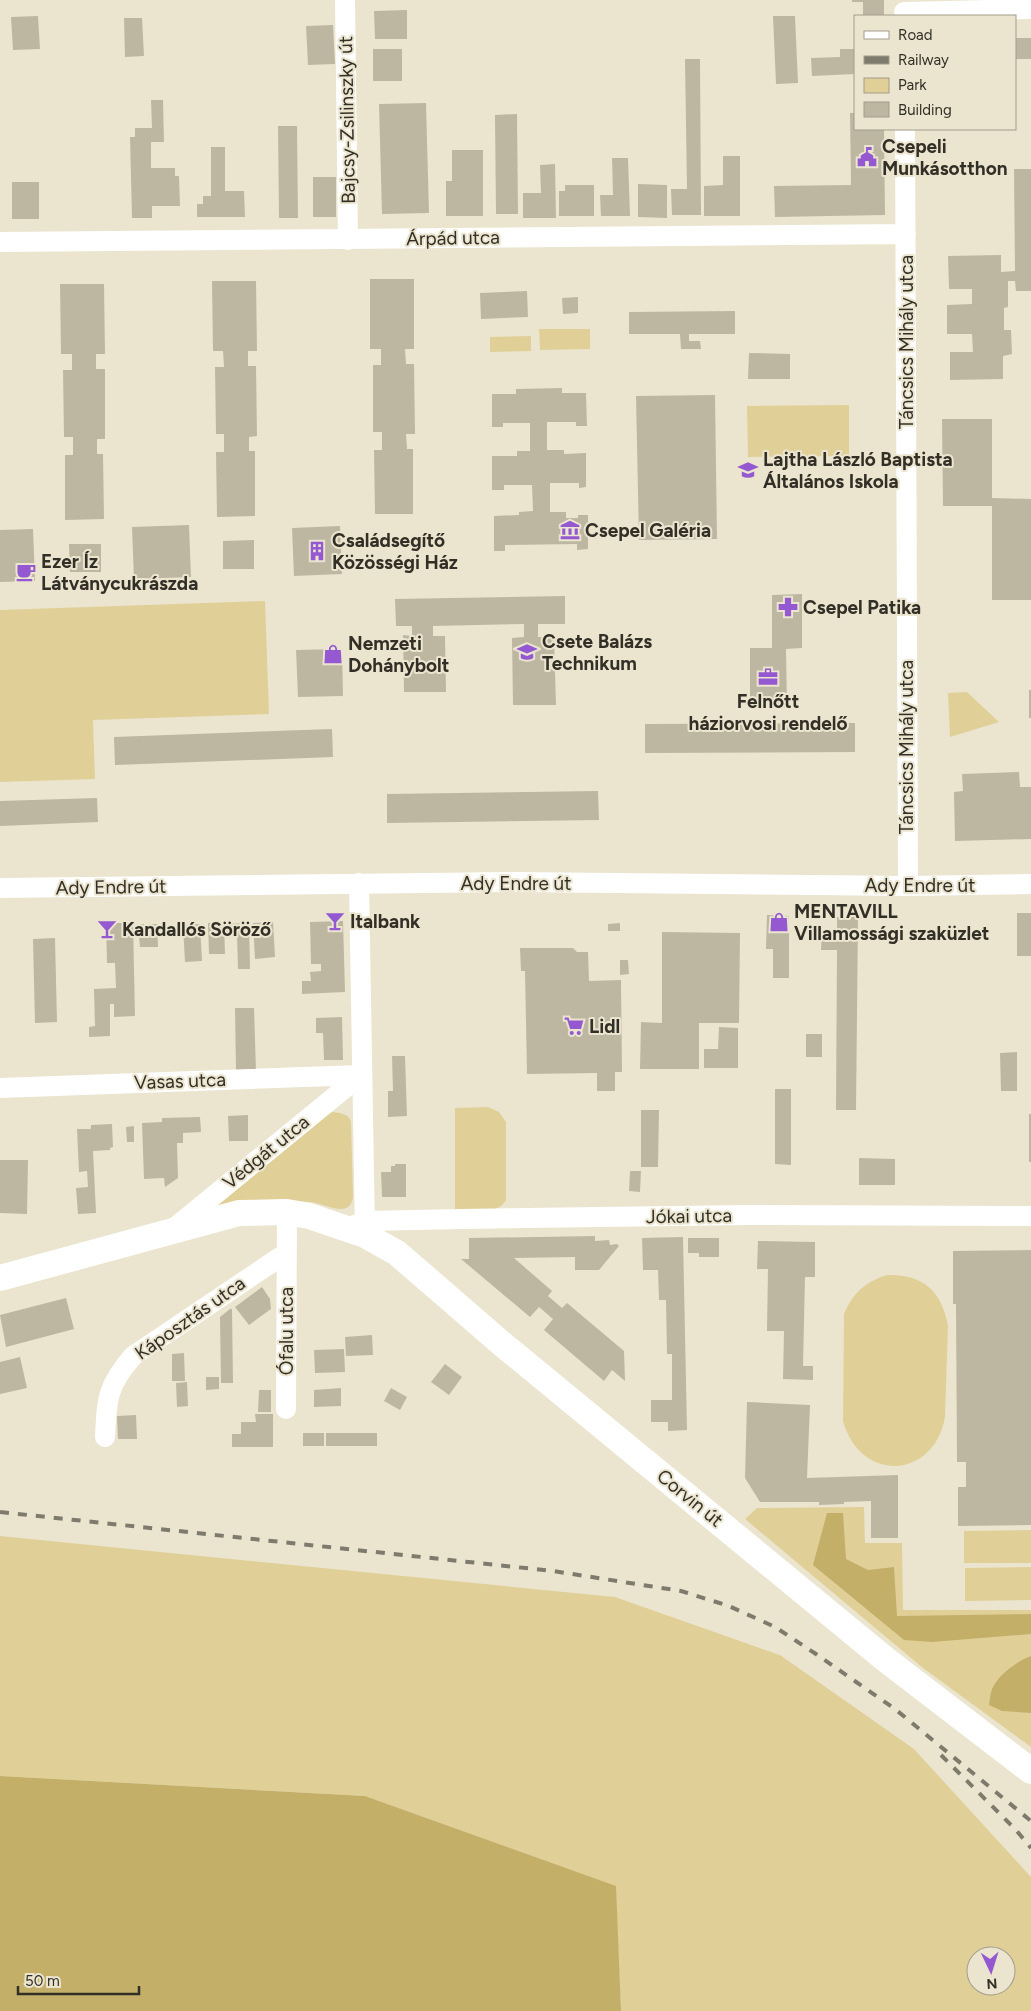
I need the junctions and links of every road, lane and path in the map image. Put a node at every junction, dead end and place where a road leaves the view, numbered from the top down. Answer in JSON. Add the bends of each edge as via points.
{"nodes":[{"id":1,"x":345,"y":0,"type":"edge"},
{"id":2,"x":904,"y":9,"type":"edge"},
{"id":3,"x":1031,"y":9,"type":"edge"},
{"id":4,"x":905,"y":130,"type":"edge"},
{"id":5,"x":906,"y":234,"type":"junction"},
{"id":6,"x":348,"y":240,"type":"junction"},
{"id":7,"x":0,"y":242,"type":"edge"},
{"id":8,"x":359,"y":884,"type":"junction"},
{"id":9,"x":1031,"y":884,"type":"edge"},
{"id":10,"x":908,"y":886,"type":"junction"},
{"id":11,"x":0,"y":888,"type":"edge"},
{"id":12,"x":361,"y":1075,"type":"junction"},
{"id":13,"x":0,"y":1088,"type":"edge"},
{"id":14,"x":287,"y":1212,"type":"junction"},
{"id":15,"x":1031,"y":1216,"type":"edge"},
{"id":16,"x":359,"y":1228,"type":"junction"},
{"id":17,"x":171,"y":1230,"type":"junction"},
{"id":18,"x":286,"y":1253,"type":"junction"},
{"id":19,"x":0,"y":1278,"type":"edge"},
{"id":20,"x":286,"y":1409,"type":"dead end"},
{"id":21,"x":105,"y":1437,"type":"dead end"},
{"id":22,"x":1031,"y":1771,"type":"edge"}],
"edges":[{"from":1,"to":6,"type":"street","name":"Bajcsy-Zsilinszky út"},
{"from":2,"to":3,"type":"street"},
{"from":4,"to":5,"type":"street","name":"Táncsics Mihály utca"},
{"from":5,"to":6,"type":"street","name":"Árpád utca"},
{"from":5,"to":10,"type":"street","name":"Táncsics Mihály utca"},
{"from":6,"to":7,"type":"street","name":"Árpád utca"},
{"from":8,"to":10,"type":"street","name":"Ady Endre út","via":[[602,882]]},
{"from":8,"to":11,"type":"street","name":"Ady Endre út"},
{"from":8,"to":12,"type":"street"},
{"from":9,"to":10,"type":"street","name":"Ady Endre út"},
{"from":12,"to":13,"type":"street","name":"Vasas utca"},
{"from":12,"to":16,"type":"street"},
{"from":12,"to":17,"type":"street","name":"Védgát utca"},
{"from":14,"to":16,"type":"main road","name":"Védgát utca"},
{"from":14,"to":17,"type":"main road","name":"Védgát utca","via":[[239,1213]]},
{"from":14,"to":18,"type":"street"},
{"from":15,"to":16,"type":"street","name":"Jókai utca","via":[[746,1215]]},
{"from":16,"to":22,"type":"main road","name":"Corvin út","via":[[397,1253],[501,1343],[878,1652]]},
{"from":17,"to":19,"type":"main road","name":"Védgát utca"},
{"from":18,"to":20,"type":"street","name":"Ófalu utca"},
{"from":18,"to":21,"type":"street","name":"Káposztás utca","via":[[133,1356],[119,1372],[107,1399]]}]}
